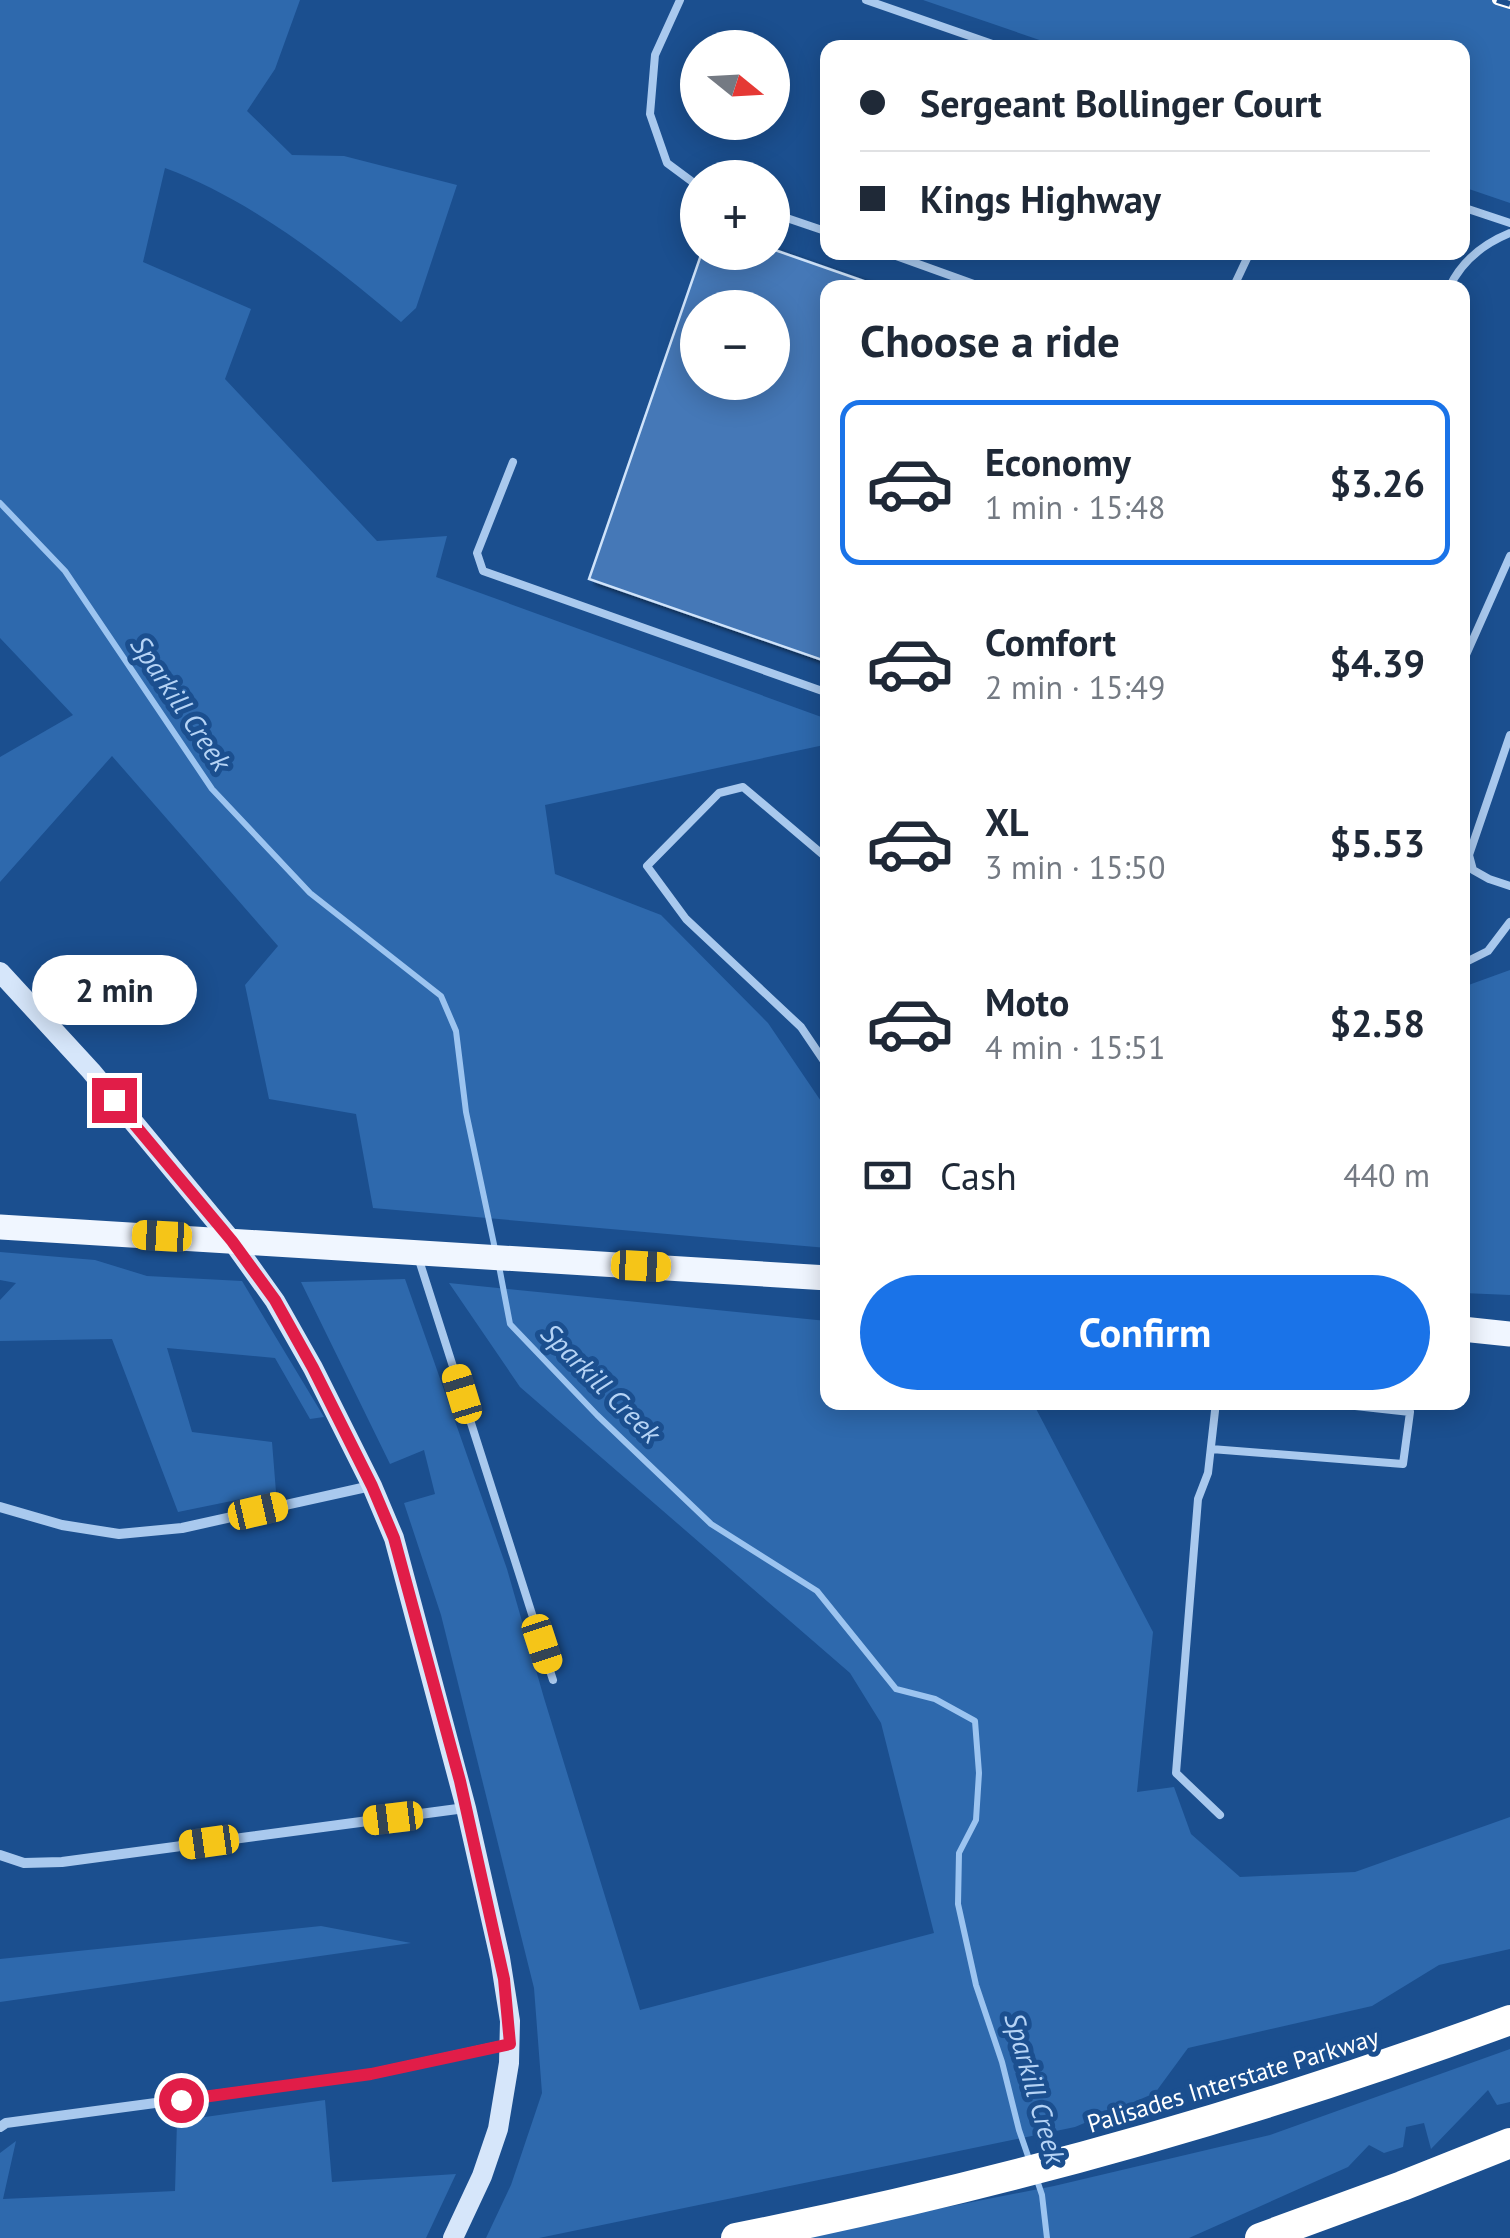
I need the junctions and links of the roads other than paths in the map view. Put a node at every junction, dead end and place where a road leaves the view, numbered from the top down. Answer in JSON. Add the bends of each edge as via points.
{"nodes":[{"id":1,"x":680,"y":0,"type":"edge"},
{"id":2,"x":866,"y":0,"type":"edge"},
{"id":3,"x":981,"y":40,"type":"edge"},
{"id":4,"x":680,"y":173,"type":"edge"},
{"id":5,"x":1470,"y":209,"type":"edge"},
{"id":6,"x":790,"y":219,"type":"edge"},
{"id":7,"x":1510,"y":223,"type":"edge"},
{"id":8,"x":820,"y":229,"type":"edge"},
{"id":9,"x":1510,"y":233,"type":"edge"},
{"id":10,"x":1470,"y":258,"type":"edge"},
{"id":11,"x":907,"y":260,"type":"edge"},
{"id":12,"x":1468,"y":260,"type":"edge"},
{"id":13,"x":963,"y":280,"type":"edge"},
{"id":14,"x":1452,"y":280,"type":"edge"},
{"id":15,"x":512,"y":462,"type":"dead end"},
{"id":16,"x":1510,"y":556,"type":"edge"},
{"id":17,"x":1470,"y":646,"type":"edge"},
{"id":18,"x":820,"y":690,"type":"edge"},
{"id":19,"x":1510,"y":734,"type":"edge"},
{"id":20,"x":820,"y":852,"type":"edge"},
{"id":21,"x":1470,"y":852,"type":"edge"},
{"id":22,"x":1470,"y":859,"type":"edge"},
{"id":23,"x":1510,"y":886,"type":"edge"},
{"id":24,"x":1510,"y":922,"type":"edge"},
{"id":25,"x":1470,"y":960,"type":"edge"},
{"id":26,"x":0,"y":972,"type":"edge"},
{"id":27,"x":820,"y":1055,"type":"edge"},
{"id":28,"x":0,"y":1226,"type":"edge"},
{"id":29,"x":232,"y":1241,"type":"junction"},
{"id":30,"x":417,"y":1252,"type":"junction"},
{"id":31,"x":820,"y":1277,"type":"edge"},
{"id":32,"x":1470,"y":1331,"type":"edge"},
{"id":33,"x":1510,"y":1334,"type":"edge"},
{"id":34,"x":1215,"y":1410,"type":"edge"},
{"id":35,"x":1392,"y":1410,"type":"edge"},
{"id":36,"x":1210,"y":1448,"type":"junction"},
{"id":37,"x":372,"y":1486,"type":"junction"},
{"id":38,"x":0,"y":1508,"type":"edge"},
{"id":39,"x":553,"y":1680,"type":"dead end"},
{"id":40,"x":466,"y":1808,"type":"junction"},
{"id":41,"x":1220,"y":1815,"type":"dead end"},
{"id":42,"x":0,"y":1855,"type":"edge"},
{"id":43,"x":1510,"y":2009,"type":"edge"},
{"id":44,"x":1510,"y":2020,"type":"edge"},
{"id":45,"x":510,"y":2044,"type":"junction"},
{"id":46,"x":1376,"y":2068,"type":"junction"},
{"id":47,"x":0,"y":2127,"type":"edge"},
{"id":48,"x":1510,"y":2144,"type":"edge"},
{"id":49,"x":453,"y":2238,"type":"edge"},
{"id":50,"x":736,"y":2238,"type":"edge"},
{"id":51,"x":1260,"y":2238,"type":"edge"}],
"edges":[{"from":1,"to":4,"type":"lane","via":[[655,55],[650,114],[667,163]]},
{"from":2,"to":3,"type":"lane"},
{"from":5,"to":7,"type":"lane"},
{"from":6,"to":8,"type":"lane"},
{"from":9,"to":10,"type":"lane"},
{"from":11,"to":13,"type":"lane"},
{"from":12,"to":14,"type":"lane"},
{"from":15,"to":18,"type":"lane","via":[[477,553],[484,571]]},
{"from":16,"to":17,"type":"lane"},
{"from":19,"to":21,"type":"lane"},
{"from":20,"to":27,"type":"lane","via":[[743,787],[719,792],[647,866],[686,918],[801,1027]]},
{"from":22,"to":23,"type":"lane","via":[[1473,870]]},
{"from":24,"to":25,"type":"lane","via":[[1488,951]]},
{"from":26,"to":29,"type":"street"},
{"from":28,"to":29,"type":"main road"},
{"from":29,"to":30,"type":"main road"},
{"from":29,"to":37,"type":"street","via":[[275,1300]]},
{"from":30,"to":31,"type":"main road"},
{"from":30,"to":39,"type":"lane"},
{"from":32,"to":33,"type":"main road"},
{"from":34,"to":36,"type":"lane"},
{"from":35,"to":36,"type":"lane","via":[[1410,1412],[1403,1464]]},
{"from":36,"to":41,"type":"lane","via":[[1198,1499],[1176,1773]]},
{"from":37,"to":38,"type":"street","via":[[182,1528],[119,1534]]},
{"from":37,"to":40,"type":"street","via":[[394,1538]]},
{"from":40,"to":42,"type":"street","via":[[62,1862]]},
{"from":40,"to":45,"type":"street","via":[[502,1968]]},
{"from":43,"to":46,"type":"highway"},
{"from":44,"to":46,"type":"highway","name":"Palisades Interstate Parkway"},
{"from":45,"to":47,"type":"street","via":[[371,2074]]},
{"from":45,"to":49,"type":"street","via":[[502,2113]]},
{"from":46,"to":50,"type":"highway","name":"Palisades Interstate Parkway","via":[[1082,2158]]},
{"from":48,"to":51,"type":"highway"}]}
